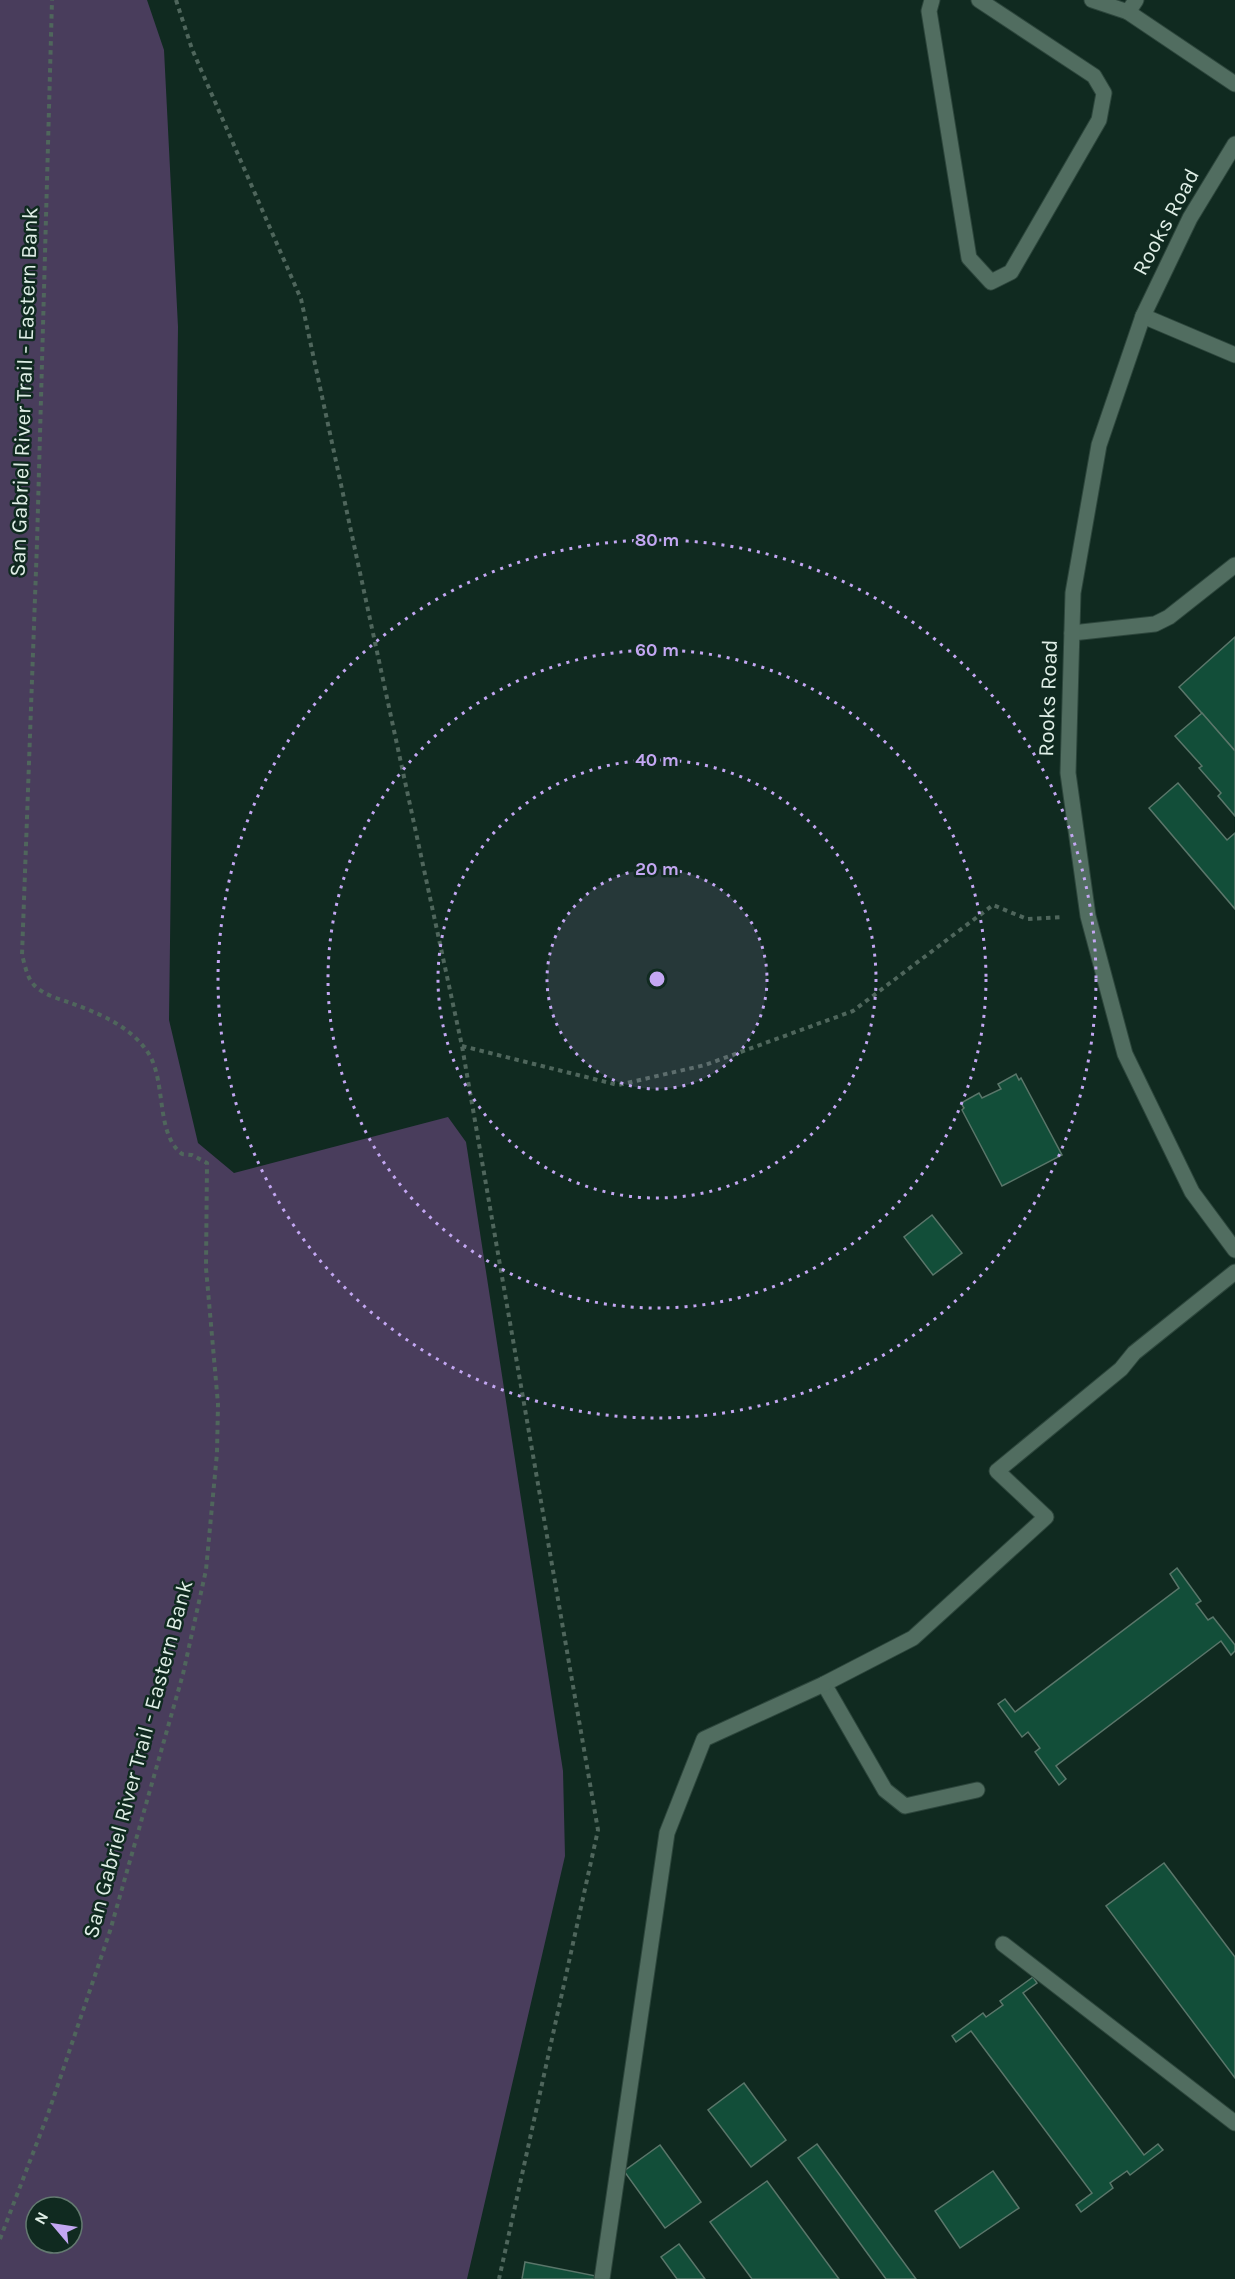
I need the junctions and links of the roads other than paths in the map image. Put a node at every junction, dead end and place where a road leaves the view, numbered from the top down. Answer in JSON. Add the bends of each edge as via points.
{"nodes":[{"id":1,"x":979,"y":0,"type":"edge"},
{"id":2,"x":1092,"y":0,"type":"edge"},
{"id":3,"x":931,"y":6,"type":"edge"},
{"id":4,"x":1132,"y":6,"type":"edge"},
{"id":5,"x":1235,"y":84,"type":"edge"},
{"id":6,"x":1235,"y":144,"type":"edge"},
{"id":7,"x":1143,"y":316,"type":"junction"},
{"id":8,"x":1235,"y":355,"type":"edge"},
{"id":9,"x":1235,"y":565,"type":"edge"},
{"id":10,"x":1072,"y":633,"type":"junction"},
{"id":11,"x":1235,"y":1250,"type":"edge"},
{"id":12,"x":1235,"y":1272,"type":"edge"},
{"id":13,"x":824,"y":1684,"type":"junction"},
{"id":14,"x":977,"y":1790,"type":"dead end"},
{"id":15,"x":1003,"y":1944,"type":"dead end"},
{"id":16,"x":1235,"y":2123,"type":"edge"},
{"id":17,"x":602,"y":2279,"type":"edge"}],
"edges":[{"from":1,"to":3,"type":"street","via":[[1094,76],[1104,93],[1099,120],[1011,272],[991,282],[969,258]]},
{"from":2,"to":4,"type":"street"},
{"from":4,"to":5,"type":"street"},
{"from":6,"to":7,"type":"street","name":"Rooks Road","via":[[1190,218]]},
{"from":7,"to":8,"type":"street"},
{"from":7,"to":10,"type":"street","name":"Rooks Road","via":[[1099,445],[1072,593]]},
{"from":9,"to":10,"type":"street","via":[[1155,624]]},
{"from":10,"to":11,"type":"street","name":"Rooks Road","via":[[1068,773],[1088,916],[1125,1054],[1192,1192]]},
{"from":12,"to":13,"type":"street","via":[[997,1471],[1046,1516],[913,1638]]},
{"from":13,"to":14,"type":"street","via":[[885,1790],[905,1806]]},
{"from":13,"to":17,"type":"street","via":[[704,1739],[667,1833]]},
{"from":15,"to":16,"type":"street"}]}
